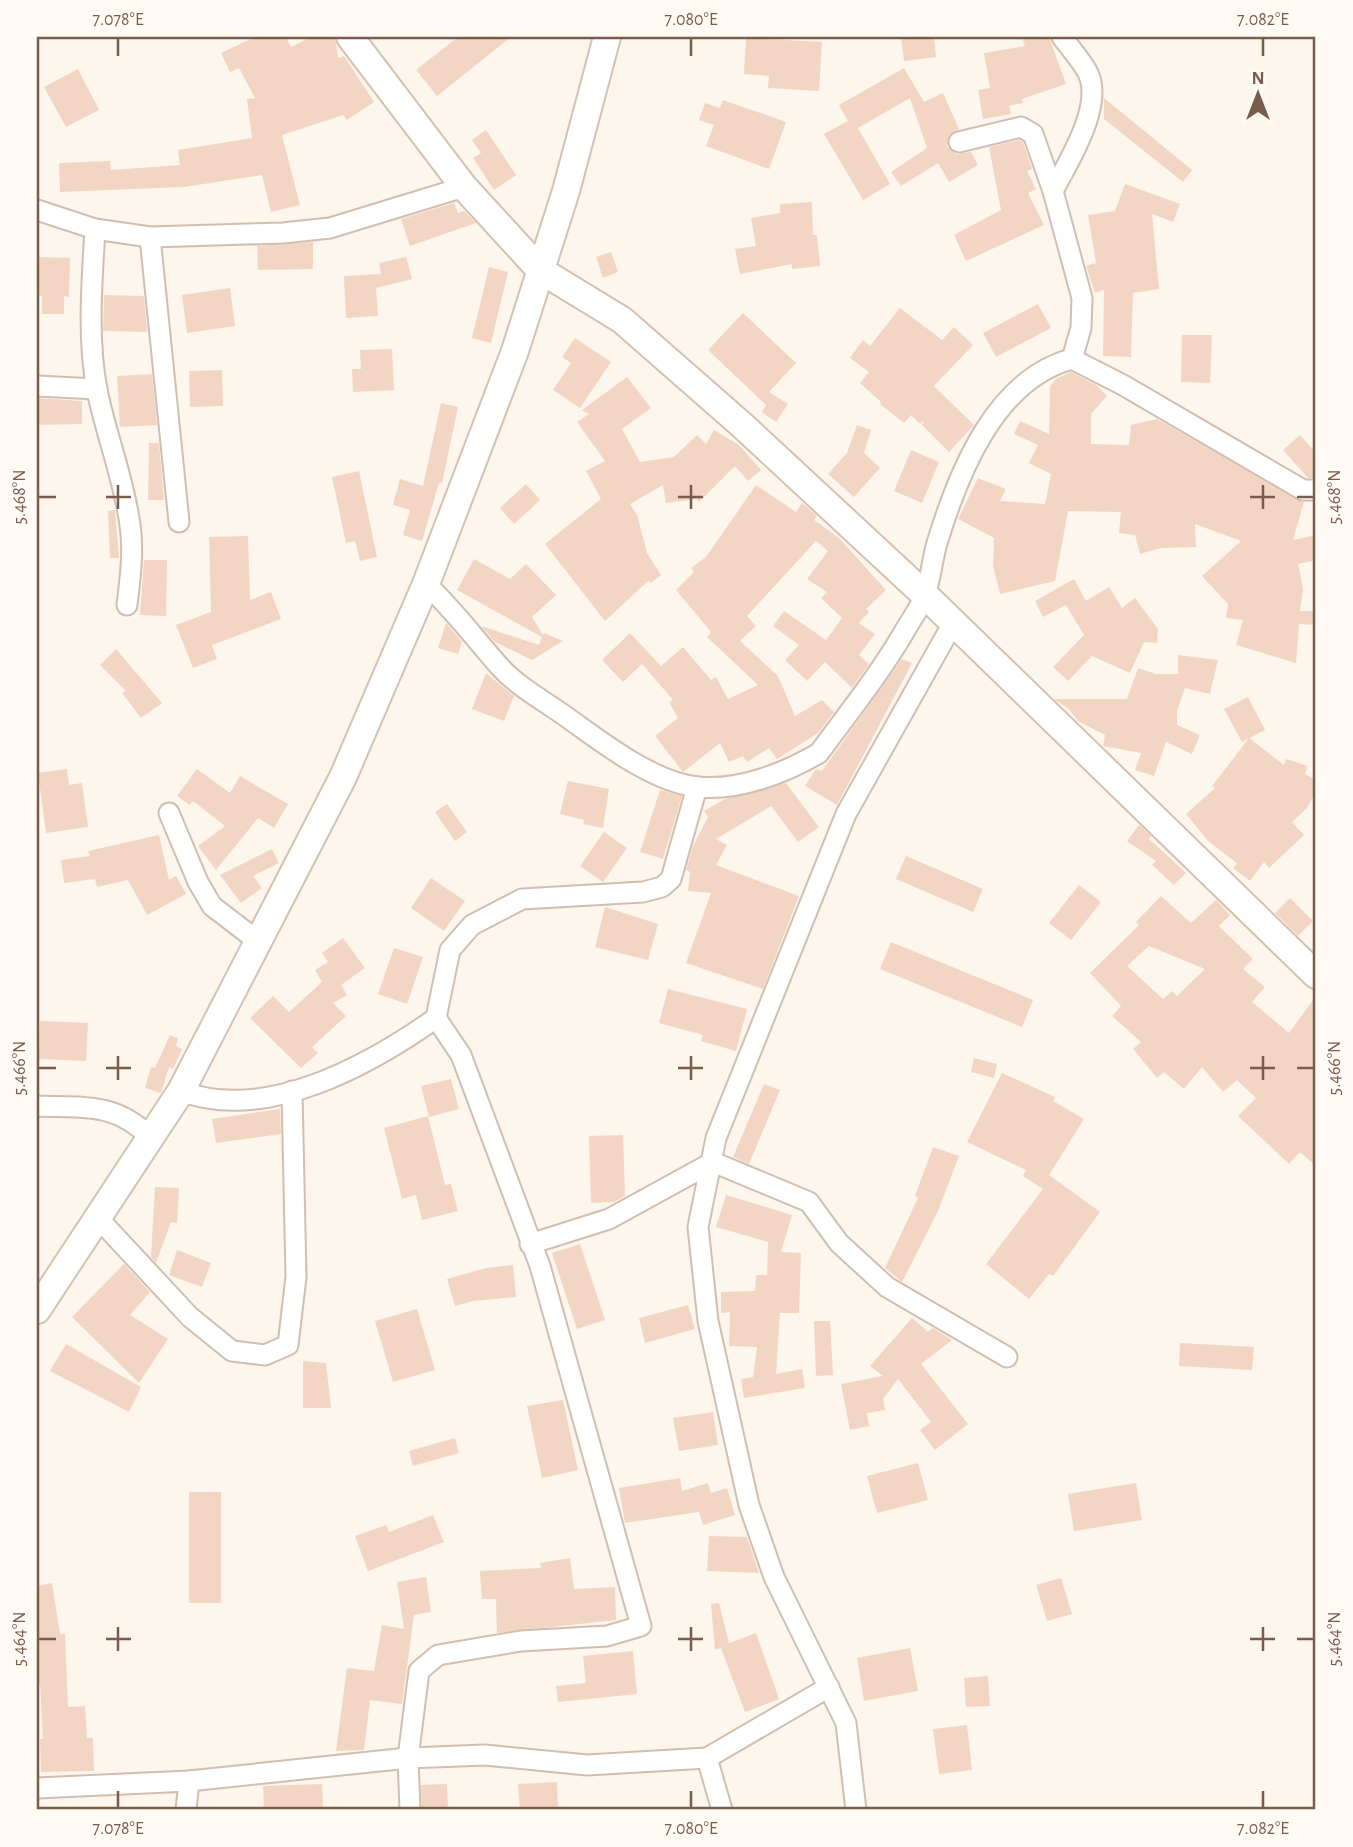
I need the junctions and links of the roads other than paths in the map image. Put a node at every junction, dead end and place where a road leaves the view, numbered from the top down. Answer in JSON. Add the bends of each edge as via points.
{"nodes":[{"id":1,"x":350,"y":37,"type":"edge"},
{"id":2,"x":607,"y":37,"type":"edge"},
{"id":3,"x":1062,"y":37,"type":"edge"},
{"id":4,"x":959,"y":142,"type":"dead end"},
{"id":5,"x":464,"y":187,"type":"junction"},
{"id":6,"x":1053,"y":191,"type":"junction"},
{"id":7,"x":37,"y":210,"type":"edge"},
{"id":8,"x":95,"y":229,"type":"junction"},
{"id":9,"x":150,"y":237,"type":"junction"},
{"id":10,"x":540,"y":270,"type":"junction"},
{"id":11,"x":1072,"y":359,"type":"junction"},
{"id":12,"x":37,"y":386,"type":"edge"},
{"id":13,"x":97,"y":389,"type":"junction"},
{"id":14,"x":1316,"y":490,"type":"edge"},
{"id":15,"x":179,"y":522,"type":"dead end"},
{"id":16,"x":426,"y":584,"type":"junction"},
{"id":17,"x":925,"y":596,"type":"junction"},
{"id":18,"x":127,"y":606,"type":"dead end"},
{"id":19,"x":952,"y":625,"type":"junction"},
{"id":20,"x":698,"y":787,"type":"junction"},
{"id":21,"x":169,"y":813,"type":"dead end"},
{"id":22,"x":259,"y":942,"type":"junction"},
{"id":23,"x":1316,"y":975,"type":"edge"},
{"id":24,"x":436,"y":1018,"type":"junction"},
{"id":25,"x":181,"y":1091,"type":"junction"},
{"id":26,"x":292,"y":1091,"type":"junction"},
{"id":27,"x":37,"y":1106,"type":"edge"},
{"id":28,"x":150,"y":1137,"type":"junction"},
{"id":29,"x":713,"y":1161,"type":"junction"},
{"id":30,"x":98,"y":1218,"type":"junction"},
{"id":31,"x":530,"y":1244,"type":"junction"},
{"id":32,"x":37,"y":1310,"type":"edge"},
{"id":33,"x":1007,"y":1357,"type":"dead end"},
{"id":34,"x":829,"y":1687,"type":"junction"},
{"id":35,"x":408,"y":1758,"type":"junction"},
{"id":36,"x":707,"y":1758,"type":"junction"},
{"id":37,"x":189,"y":1781,"type":"junction"},
{"id":38,"x":37,"y":1788,"type":"edge"},
{"id":39,"x":186,"y":1810,"type":"edge"},
{"id":40,"x":410,"y":1810,"type":"edge"},
{"id":41,"x":722,"y":1810,"type":"edge"},
{"id":42,"x":856,"y":1810,"type":"edge"}],
"edges":[{"from":1,"to":5,"type":"main road"},
{"from":2,"to":10,"type":"main road"},
{"from":3,"to":6,"type":"street","via":[[1089,75],[1091,108]]},
{"from":4,"to":6,"type":"street","via":[[1021,127],[1033,134]]},
{"from":5,"to":9,"type":"street","via":[[330,228]]},
{"from":5,"to":10,"type":"main road"},
{"from":6,"to":11,"type":"street","via":[[1082,298],[1081,328]]},
{"from":7,"to":8,"type":"street"},
{"from":8,"to":9,"type":"street"},
{"from":8,"to":13,"type":"street","via":[[91,302]]},
{"from":9,"to":15,"type":"street"},
{"from":10,"to":16,"type":"main road","via":[[515,351]]},
{"from":10,"to":17,"type":"main road","via":[[622,320]]},
{"from":11,"to":14,"type":"street","via":[[1303,490]]},
{"from":11,"to":17,"type":"street","via":[[1054,363],[1018,390],[980,434],[954,489]]},
{"from":12,"to":13,"type":"street"},
{"from":13,"to":18,"type":"street","via":[[130,527]]},
{"from":16,"to":20,"type":"street","via":[[502,669],[610,748],[657,774]]},
{"from":16,"to":22,"type":"main road","via":[[343,777]]},
{"from":17,"to":19,"type":"main road"},
{"from":17,"to":20,"type":"street","via":[[893,652],[819,753],[748,783]]},
{"from":19,"to":23,"type":"main road"},
{"from":19,"to":29,"type":"street","via":[[846,814],[736,1085],[716,1138]]},
{"from":20,"to":24,"type":"street","via":[[671,879],[662,887],[522,899],[472,925],[450,950]]},
{"from":21,"to":22,"type":"street","via":[[212,906]]},
{"from":22,"to":25,"type":"main road"},
{"from":24,"to":26,"type":"street","via":[[339,1075]]},
{"from":24,"to":31,"type":"street","via":[[461,1055]]},
{"from":25,"to":26,"type":"street","via":[[204,1100],[235,1102]]},
{"from":25,"to":28,"type":"main road"},
{"from":26,"to":30,"type":"street","via":[[296,1277],[288,1345],[265,1355],[232,1351],[190,1317]]},
{"from":27,"to":28,"type":"street","via":[[106,1108],[132,1120]]},
{"from":28,"to":30,"type":"main road"},
{"from":29,"to":31,"type":"street","via":[[608,1219]]},
{"from":29,"to":33,"type":"street","via":[[809,1202],[839,1243],[887,1287]]},
{"from":29,"to":34,"type":"street","via":[[698,1227],[708,1321],[749,1505],[774,1577]]},
{"from":30,"to":32,"type":"main road"},
{"from":31,"to":35,"type":"street","via":[[548,1292],[641,1626],[607,1636],[521,1641],[438,1655],[419,1671]]},
{"from":34,"to":36,"type":"street"},
{"from":34,"to":42,"type":"street","via":[[846,1723]]},
{"from":35,"to":36,"type":"street","via":[[485,1755],[587,1765]]},
{"from":35,"to":37,"type":"street"},
{"from":35,"to":40,"type":"street"},
{"from":36,"to":41,"type":"street"},
{"from":37,"to":38,"type":"street"},
{"from":37,"to":39,"type":"street"}]}
